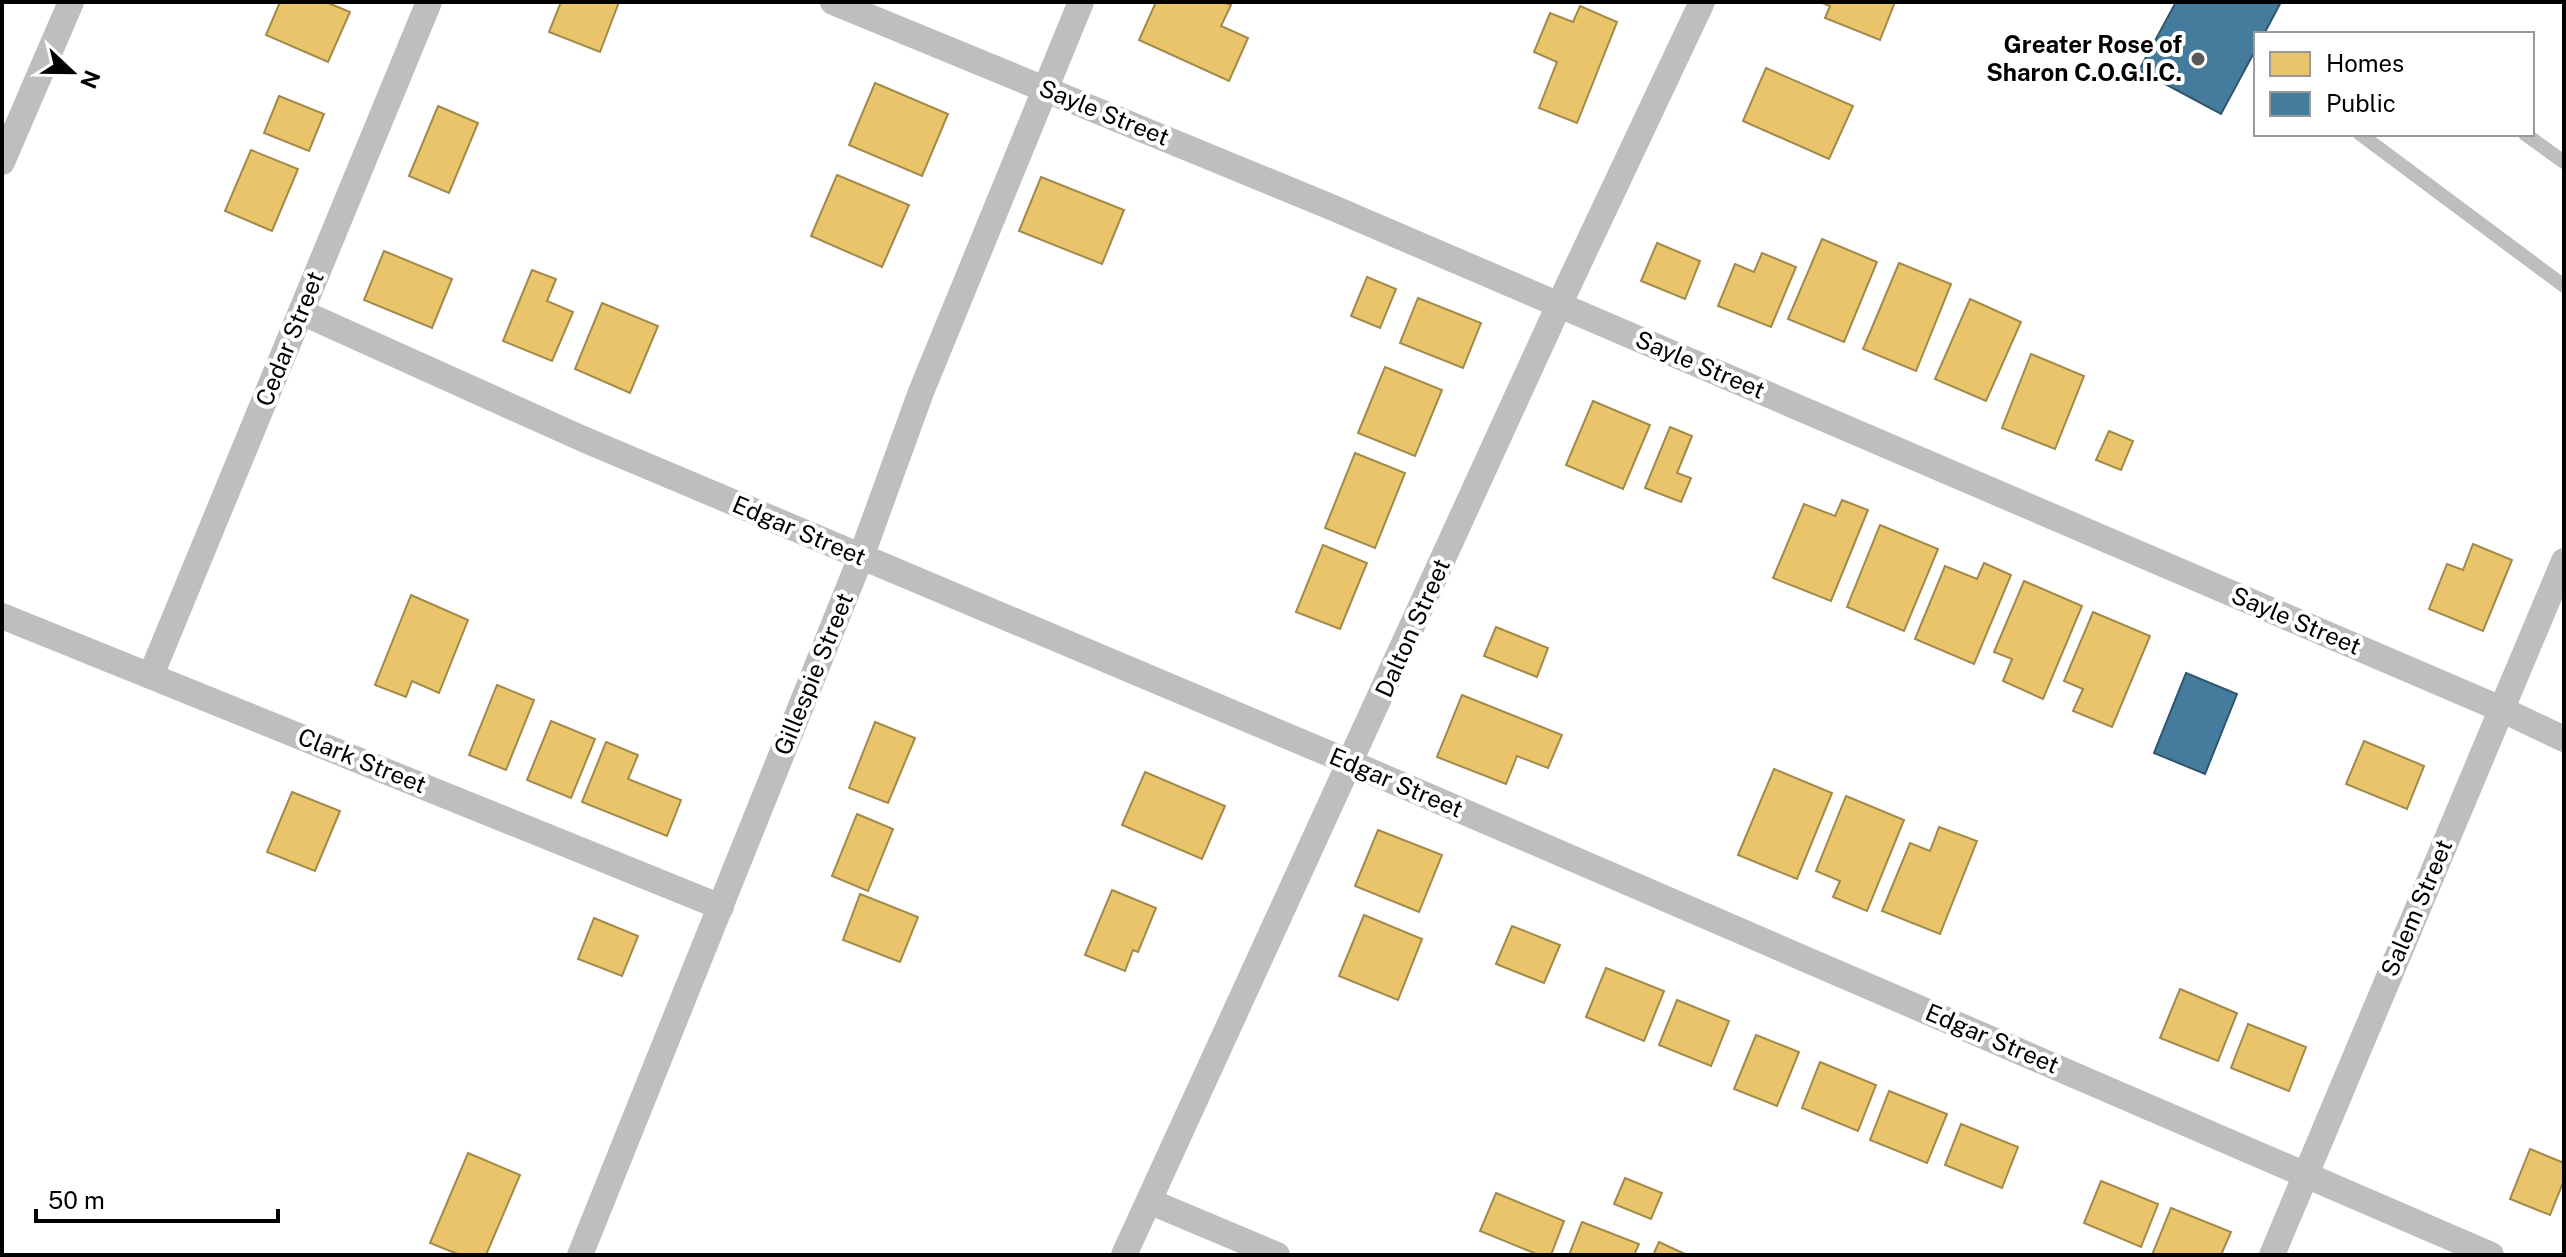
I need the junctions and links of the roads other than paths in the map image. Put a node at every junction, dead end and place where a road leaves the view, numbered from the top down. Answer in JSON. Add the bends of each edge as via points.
{"nodes":[{"id":1,"x":71,"y":2,"type":"edge"},
{"id":2,"x":429,"y":2,"type":"edge"},
{"id":3,"x":833,"y":2,"type":"edge"},
{"id":4,"x":1081,"y":2,"type":"edge"},
{"id":5,"x":1702,"y":2,"type":"edge"},
{"id":6,"x":1045,"y":89,"type":"junction"},
{"id":7,"x":2363,"y":136,"type":"edge"},
{"id":8,"x":2528,"y":136,"type":"edge"},
{"id":9,"x":2,"y":162,"type":"edge"},
{"id":10,"x":2564,"y":162,"type":"edge"},
{"id":11,"x":2564,"y":286,"type":"edge"},
{"id":12,"x":1559,"y":305,"type":"junction"},
{"id":13,"x":301,"y":312,"type":"junction"},
{"id":14,"x":861,"y":557,"type":"junction"},
{"id":15,"x":2564,"y":561,"type":"edge"},
{"id":16,"x":2,"y":616,"type":"edge"},
{"id":17,"x":151,"y":675,"type":"junction"},
{"id":18,"x":2501,"y":709,"type":"junction"},
{"id":19,"x":2564,"y":739,"type":"edge"},
{"id":20,"x":1351,"y":763,"type":"junction"},
{"id":21,"x":721,"y":907,"type":"junction"},
{"id":22,"x":2306,"y":1174,"type":"junction"},
{"id":23,"x":1151,"y":1202,"type":"junction"},
{"id":24,"x":580,"y":1255,"type":"edge"},
{"id":25,"x":1124,"y":1255,"type":"edge"},
{"id":26,"x":1277,"y":1255,"type":"edge"},
{"id":27,"x":2272,"y":1255,"type":"edge"},
{"id":28,"x":2491,"y":1255,"type":"edge"}],
"edges":[{"from":1,"to":9,"type":"street"},
{"from":2,"to":13,"type":"street","name":"Cedar Street"},
{"from":3,"to":6,"type":"street","name":"Sayle Street"},
{"from":4,"to":6,"type":"street","name":"Gillespie Street"},
{"from":5,"to":12,"type":"street","name":"Dalton Street"},
{"from":6,"to":12,"type":"street","name":"Sayle Street"},
{"from":6,"to":14,"type":"street","name":"Gillespie Street","via":[[921,392]]},
{"from":7,"to":11,"type":"lane"},
{"from":8,"to":10,"type":"lane"},
{"from":12,"to":18,"type":"street","name":"Sayle Street"},
{"from":12,"to":20,"type":"street","name":"Dalton Street"},
{"from":13,"to":14,"type":"street","name":"Edgar Street"},
{"from":13,"to":17,"type":"street","name":"Cedar Street"},
{"from":14,"to":20,"type":"street","name":"Edgar Street"},
{"from":14,"to":21,"type":"street","name":"Gillespie Street"},
{"from":15,"to":18,"type":"street","name":"Salem Street"},
{"from":16,"to":17,"type":"street","name":"Clark Street"},
{"from":17,"to":21,"type":"street","name":"Clark Street"},
{"from":18,"to":19,"type":"street","name":"Sayle Street"},
{"from":18,"to":22,"type":"street","name":"Salem Street"},
{"from":20,"to":22,"type":"street","name":"Edgar Street"},
{"from":20,"to":23,"type":"street","name":"Dalton Street"},
{"from":21,"to":24,"type":"street","name":"Gillespie Street"},
{"from":22,"to":27,"type":"street","name":"Salem Street"},
{"from":22,"to":28,"type":"street","name":"Edgar Street"},
{"from":23,"to":25,"type":"street","name":"Dalton Street"},
{"from":23,"to":26,"type":"street"}]}
